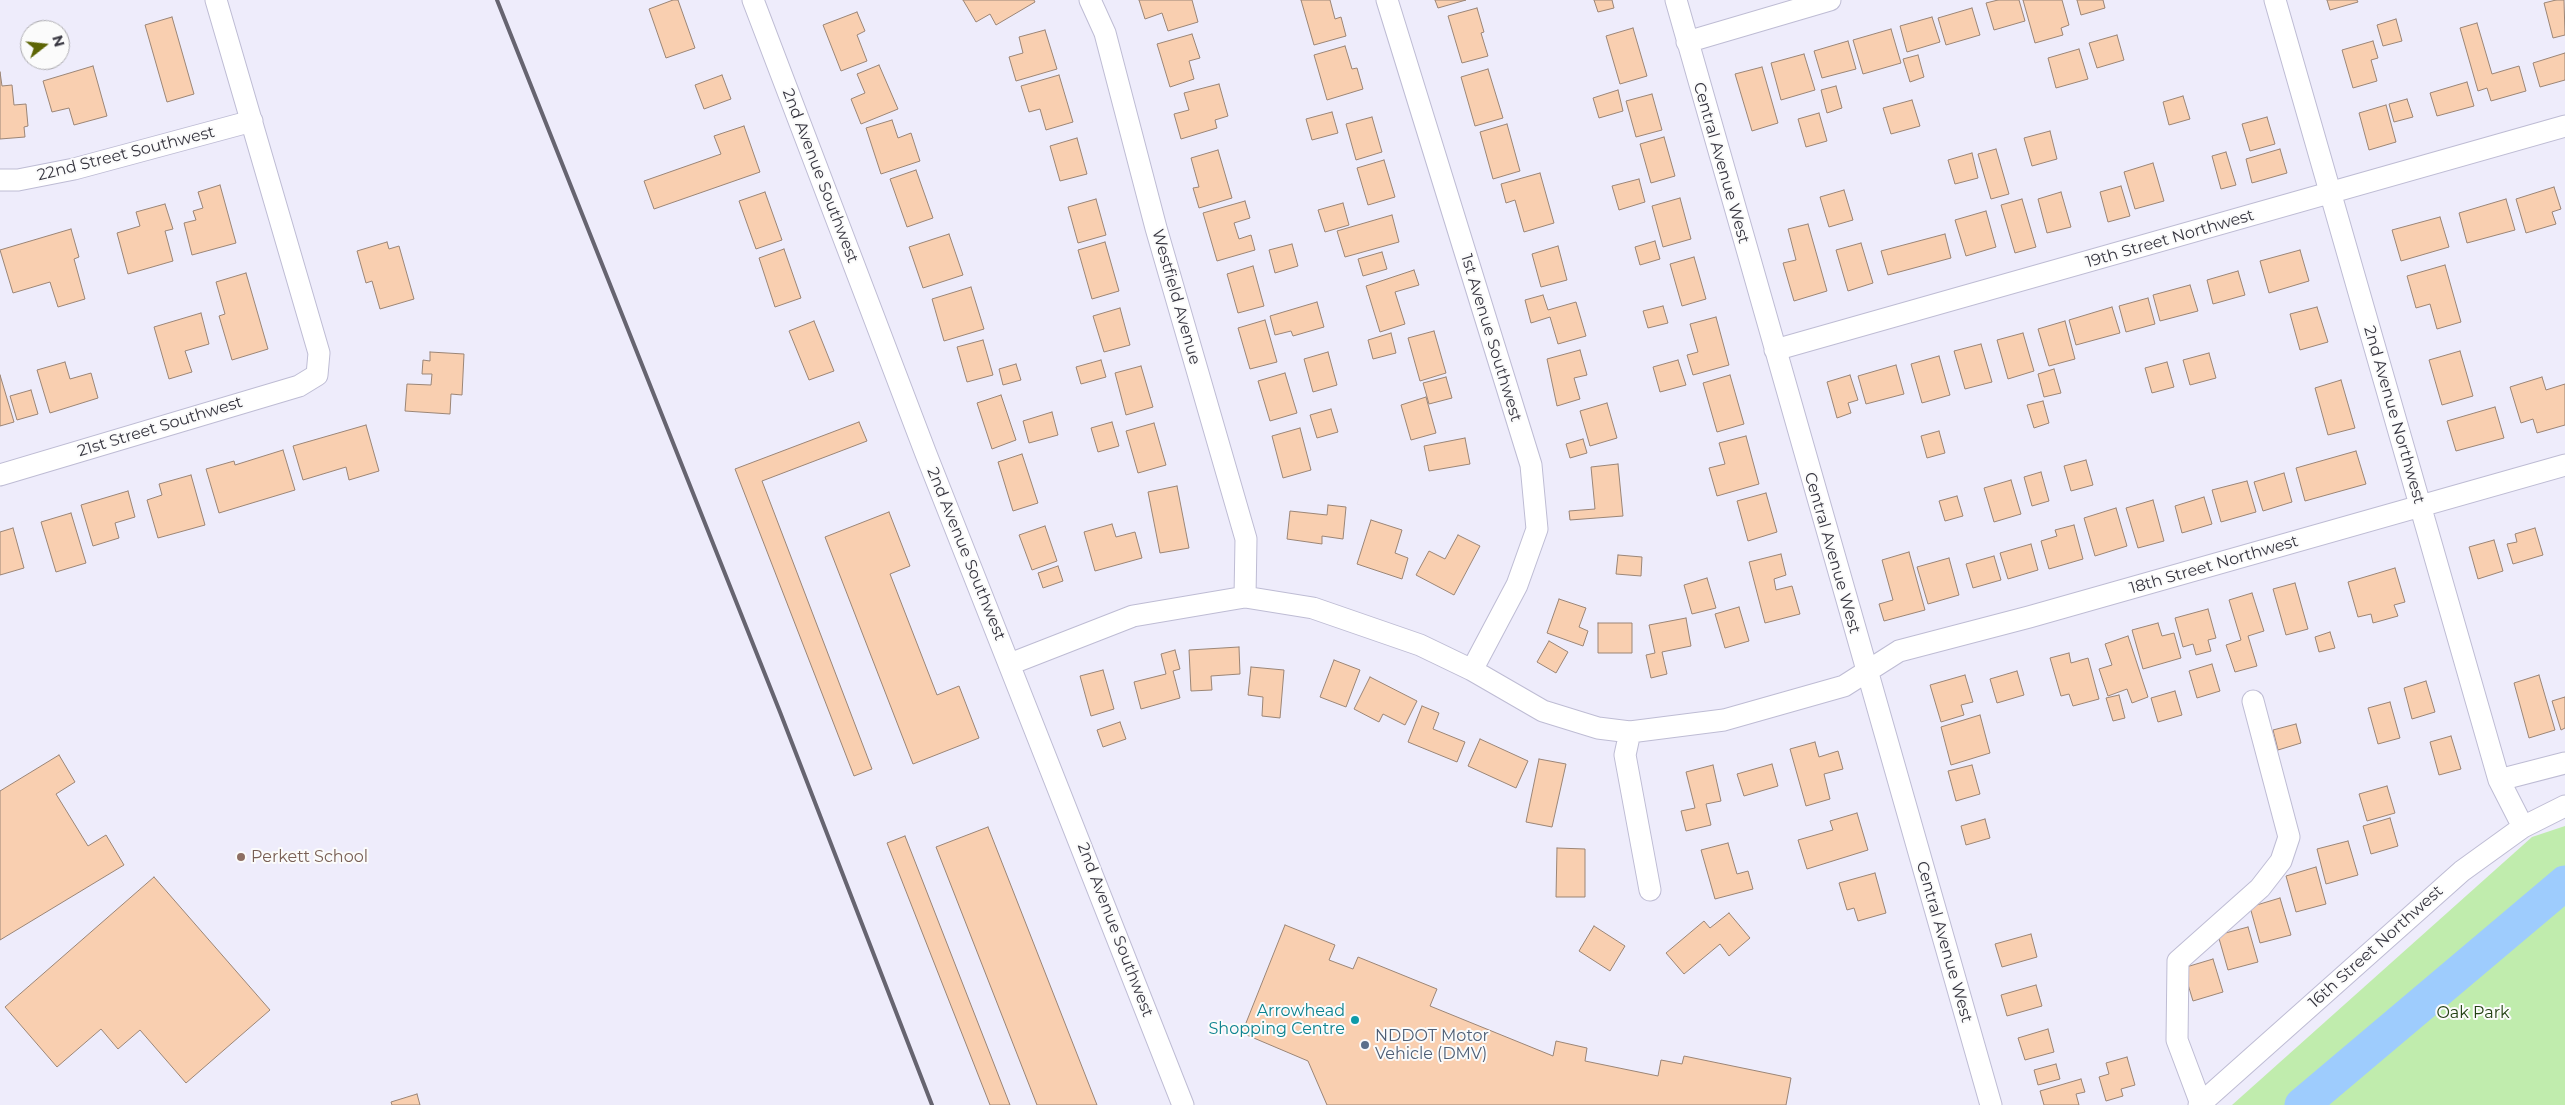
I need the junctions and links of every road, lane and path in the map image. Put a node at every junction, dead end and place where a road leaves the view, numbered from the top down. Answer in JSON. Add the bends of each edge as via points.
{"nodes":[{"id":1,"x":216,"y":0,"type":"edge"},
{"id":2,"x":753,"y":0,"type":"edge"},
{"id":3,"x":1090,"y":0,"type":"edge"},
{"id":4,"x":1387,"y":0,"type":"edge"},
{"id":5,"x":1676,"y":0,"type":"edge"},
{"id":6,"x":1830,"y":0,"type":"edge"},
{"id":7,"x":2274,"y":0,"type":"edge"},
{"id":8,"x":1687,"y":42,"type":"junction"},
{"id":9,"x":252,"y":121,"type":"junction"},
{"id":10,"x":2565,"y":126,"type":"edge"},
{"id":11,"x":0,"y":180,"type":"edge"},
{"id":12,"x":2332,"y":194,"type":"junction"},
{"id":13,"x":1775,"y":350,"type":"junction"},
{"id":14,"x":2565,"y":465,"type":"edge"},
{"id":15,"x":0,"y":475,"type":"edge"},
{"id":16,"x":2421,"y":507,"type":"junction"},
{"id":17,"x":1244,"y":597,"type":"junction"},
{"id":18,"x":1010,"y":664,"type":"junction"},
{"id":19,"x":1472,"y":670,"type":"junction"},
{"id":20,"x":1867,"y":673,"type":"junction"},
{"id":21,"x":2254,"y":701,"type":"dead end"},
{"id":22,"x":1630,"y":732,"type":"junction"},
{"id":23,"x":2565,"y":763,"type":"edge"},
{"id":24,"x":2499,"y":780,"type":"junction"},
{"id":25,"x":2565,"y":806,"type":"edge"},
{"id":26,"x":2523,"y":828,"type":"junction"},
{"id":27,"x":1650,"y":890,"type":"dead end"},
{"id":28,"x":2200,"y":1104,"type":"edge"},
{"id":29,"x":1184,"y":1105,"type":"edge"},
{"id":30,"x":1991,"y":1105,"type":"edge"}],
"edges":[{"from":1,"to":9,"type":"street"},
{"from":2,"to":18,"type":"street","name":"2nd Avenue Southwest","via":[[833,215]]},
{"from":3,"to":17,"type":"street","name":"Westfield Avenue","via":[[1105,33],[1156,228],[1246,539]]},
{"from":4,"to":19,"type":"street","name":"1st Avenue Southwest","via":[[1531,464],[1537,529],[1517,585]]},
{"from":5,"to":8,"type":"street","name":"Central Avenue West"},
{"from":6,"to":8,"type":"street"},
{"from":7,"to":12,"type":"street","name":"2nd Avenue Northwest"},
{"from":8,"to":13,"type":"street","name":"Central Avenue West"},
{"from":9,"to":11,"type":"street","name":"22nd Street Southwest","via":[[74,169],[18,180]]},
{"from":9,"to":15,"type":"street","name":"21st Street Southwest","via":[[320,354],[317,374],[299,386]]},
{"from":10,"to":12,"type":"street","name":"19th Street Northwest"},
{"from":12,"to":13,"type":"street","name":"19th Street Northwest"},
{"from":12,"to":16,"type":"street","name":"2nd Avenue Northwest"},
{"from":13,"to":20,"type":"street","name":"Central Avenue West"},
{"from":14,"to":16,"type":"street","name":"18th Street Northwest"},
{"from":16,"to":20,"type":"street","name":"18th Street Northwest","via":[[1899,651]]},
{"from":16,"to":24,"type":"street","name":"2nd Avenue Northwest"},
{"from":17,"to":18,"type":"street","name":"18th Street Northwest","via":[[1132,616]]},
{"from":17,"to":19,"type":"street","name":"18th Street Northwest","via":[[1313,608],[1420,645]]},
{"from":18,"to":29,"type":"street","name":"2nd Avenue Southwest"},
{"from":19,"to":22,"type":"street","name":"18th Street Northwest","via":[[1543,712],[1598,728]]},
{"from":20,"to":22,"type":"street","name":"18th Street Northwest","via":[[1844,686],[1724,720]]},
{"from":20,"to":30,"type":"street","name":"Central Avenue West"},
{"from":21,"to":28,"type":"street","via":[[2289,836],[2281,861],[2260,888],[2178,961],[2177,1040]]},
{"from":22,"to":27,"type":"street","via":[[1625,755]]},
{"from":23,"to":24,"type":"street"},
{"from":24,"to":26,"type":"street","name":"2nd Avenue Northwest"},
{"from":25,"to":26,"type":"street","name":"16th Street Northwest"},
{"from":26,"to":28,"type":"street","name":"16th Street Northwest","via":[[2462,871]]}]}
